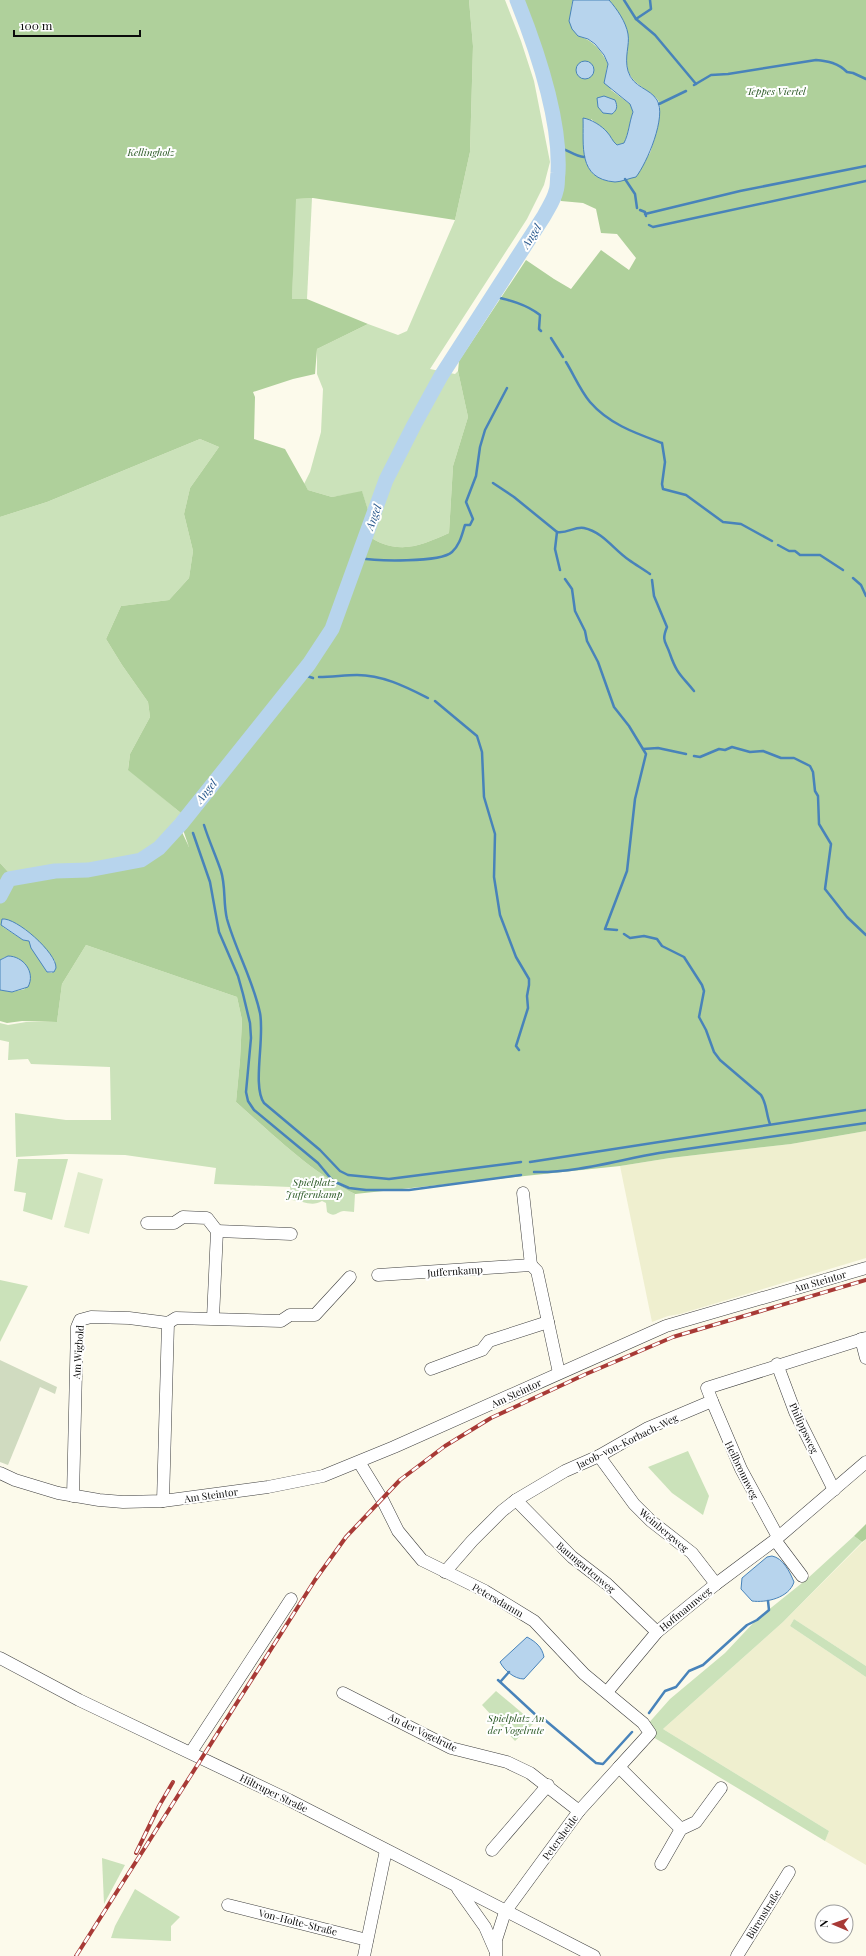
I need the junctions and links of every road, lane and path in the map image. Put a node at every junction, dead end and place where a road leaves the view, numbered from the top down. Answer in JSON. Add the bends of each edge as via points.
{"nodes":[{"id":1,"x":523,"y":1193,"type":"dead end"},
{"id":2,"x":147,"y":1223,"type":"dead end"},
{"id":3,"x":217,"y":1231,"type":"junction"},
{"id":4,"x":291,"y":1234,"type":"dead end"},
{"id":5,"x":531,"y":1265,"type":"junction"},
{"id":6,"x":866,"y":1268,"type":"edge"},
{"id":7,"x":378,"y":1275,"type":"dead end"},
{"id":8,"x":350,"y":1277,"type":"dead end"},
{"id":9,"x":213,"y":1318,"type":"junction"},
{"id":10,"x":548,"y":1322,"type":"junction"},
{"id":11,"x":168,"y":1323,"type":"junction"},
{"id":12,"x":864,"y":1338,"type":"edge"},
{"id":13,"x":866,"y":1358,"type":"edge"},
{"id":14,"x":777,"y":1364,"type":"junction"},
{"id":15,"x":431,"y":1369,"type":"dead end"},
{"id":16,"x":559,"y":1373,"type":"junction"},
{"id":17,"x":712,"y":1400,"type":"junction"},
{"id":18,"x":599,"y":1456,"type":"junction"},
{"id":19,"x":359,"y":1462,"type":"junction"},
{"id":20,"x":866,"y":1462,"type":"edge"},
{"id":21,"x":0,"y":1473,"type":"edge"},
{"id":22,"x":834,"y":1490,"type":"junction"},
{"id":23,"x":73,"y":1496,"type":"junction"},
{"id":24,"x":516,"y":1500,"type":"junction"},
{"id":25,"x":163,"y":1501,"type":"junction"},
{"id":26,"x":776,"y":1538,"type":"junction"},
{"id":27,"x":445,"y":1572,"type":"junction"},
{"id":28,"x":802,"y":1576,"type":"dead end"},
{"id":29,"x":716,"y":1584,"type":"junction"},
{"id":30,"x":291,"y":1599,"type":"dead end"},
{"id":31,"x":657,"y":1632,"type":"junction"},
{"id":32,"x":0,"y":1658,"type":"edge"},
{"id":33,"x":607,"y":1692,"type":"junction"},
{"id":34,"x":343,"y":1693,"type":"dead end"},
{"id":35,"x":650,"y":1732,"type":"joint"},
{"id":36,"x":191,"y":1752,"type":"junction"},
{"id":37,"x":618,"y":1767,"type":"junction"},
{"id":38,"x":548,"y":1785,"type":"junction"},
{"id":39,"x":721,"y":1788,"type":"dead end"},
{"id":40,"x":579,"y":1810,"type":"junction"},
{"id":41,"x":681,"y":1829,"type":"junction"},
{"id":42,"x":386,"y":1850,"type":"junction"},
{"id":43,"x":492,"y":1850,"type":"dead end"},
{"id":44,"x":661,"y":1864,"type":"dead end"},
{"id":45,"x":789,"y":1872,"type":"dead end"},
{"id":46,"x":455,"y":1885,"type":"junction"},
{"id":47,"x":228,"y":1905,"type":"dead end"},
{"id":48,"x":506,"y":1912,"type":"junction"},
{"id":49,"x":367,"y":1940,"type":"junction"},
{"id":50,"x":496,"y":1954,"type":"edge"},
{"id":51,"x":364,"y":1956,"type":"edge"},
{"id":52,"x":594,"y":1956,"type":"edge"},
{"id":53,"x":737,"y":1956,"type":"edge"}],
"edges":[{"from":1,"to":5,"type":"street"},
{"from":2,"to":3,"type":"street","via":[[174,1224],[183,1217],[207,1218]]},
{"from":3,"to":4,"type":"street"},
{"from":3,"to":9,"type":"street"},
{"from":5,"to":7,"type":"street","name":"Juffernkamp"},
{"from":5,"to":10,"type":"street","via":[[537,1271]]},
{"from":6,"to":16,"type":"street","name":"Am Steintor","via":[[666,1326]]},
{"from":8,"to":9,"type":"street","name":"Am Wigbold","via":[[315,1316],[290,1315],[281,1321]]},
{"from":9,"to":11,"type":"street","name":"Am Wigbold","via":[[176,1318]]},
{"from":10,"to":15,"type":"street","via":[[488,1341],[482,1350]]},
{"from":10,"to":16,"type":"street"},
{"from":11,"to":23,"type":"street","name":"Am Wigbold","via":[[129,1318],[91,1317],[80,1320],[77,1327]]},
{"from":11,"to":25,"type":"street"},
{"from":12,"to":13,"type":"street"},
{"from":12,"to":14,"type":"street"},
{"from":14,"to":17,"type":"street","via":[[707,1388]]},
{"from":14,"to":22,"type":"street","name":"Philippsweg","via":[[795,1412]]},
{"from":16,"to":19,"type":"street","name":"Am Steintor"},
{"from":17,"to":18,"type":"street","name":"Jacob-von-Korbach-Weg","via":[[648,1428]]},
{"from":17,"to":26,"type":"street","name":"Heilbronnweg","via":[[741,1469]]},
{"from":18,"to":24,"type":"street","name":"Jacob-von-Korbach-Weg"},
{"from":18,"to":29,"type":"street","name":"Weinbergweg","via":[[634,1504],[692,1553]]},
{"from":19,"to":25,"type":"street","name":"Am Steintor","via":[[323,1476],[261,1488]]},
{"from":19,"to":27,"type":"street","name":"Petersdamm","via":[[410,1548],[422,1560]]},
{"from":20,"to":22,"type":"street","name":"Hoffmannweg"},
{"from":21,"to":23,"type":"street","name":"Am Steintor","via":[[44,1490]]},
{"from":22,"to":26,"type":"street","name":"Hoffmannweg"},
{"from":23,"to":25,"type":"street","name":"Am Steintor","via":[[123,1502]]},
{"from":24,"to":27,"type":"street","name":"Jacob-von-Korbach-Weg","via":[[472,1541]]},
{"from":24,"to":31,"type":"street","name":"Baumgartenweg","via":[[572,1558],[607,1584]]},
{"from":26,"to":28,"type":"street"},
{"from":26,"to":29,"type":"street","name":"Hoffmannweg"},
{"from":27,"to":33,"type":"street","name":"Petersdamm","via":[[485,1591],[534,1621],[584,1674]]},
{"from":29,"to":31,"type":"street","name":"Hoffmannweg"},
{"from":30,"to":36,"type":"street"},
{"from":31,"to":33,"type":"street","name":"Hoffmannweg"},
{"from":32,"to":36,"type":"street","name":"Hiltruper Straße","via":[[79,1700]]},
{"from":33,"to":35,"type":"street","name":"Petersdamm"},
{"from":34,"to":38,"type":"street","name":"An der Vogelrute","via":[[451,1748],[507,1762],[530,1772]]},
{"from":35,"to":37,"type":"street","name":"Petersheide"},
{"from":36,"to":42,"type":"street","name":"Hiltruper Straße"},
{"from":37,"to":40,"type":"street","name":"Petersheide"},
{"from":37,"to":41,"type":"street"},
{"from":38,"to":40,"type":"street","name":"An der Vogelrute"},
{"from":38,"to":43,"type":"street"},
{"from":39,"to":41,"type":"street","via":[[696,1822]]},
{"from":40,"to":48,"type":"street","name":"Petersheide"},
{"from":41,"to":44,"type":"street"},
{"from":42,"to":46,"type":"street","name":"Hiltruper Straße"},
{"from":42,"to":49,"type":"street"},
{"from":45,"to":53,"type":"street","name":"Bürenstraße"},
{"from":46,"to":48,"type":"street","name":"Hiltruper Straße"},
{"from":46,"to":50,"type":"street","via":[[485,1927]]},
{"from":47,"to":49,"type":"street","name":"Von-Holte-Straße"},
{"from":48,"to":50,"type":"street","via":[[496,1940]]},
{"from":48,"to":52,"type":"street","name":"Hiltruper Straße"},
{"from":49,"to":51,"type":"street"}]}
